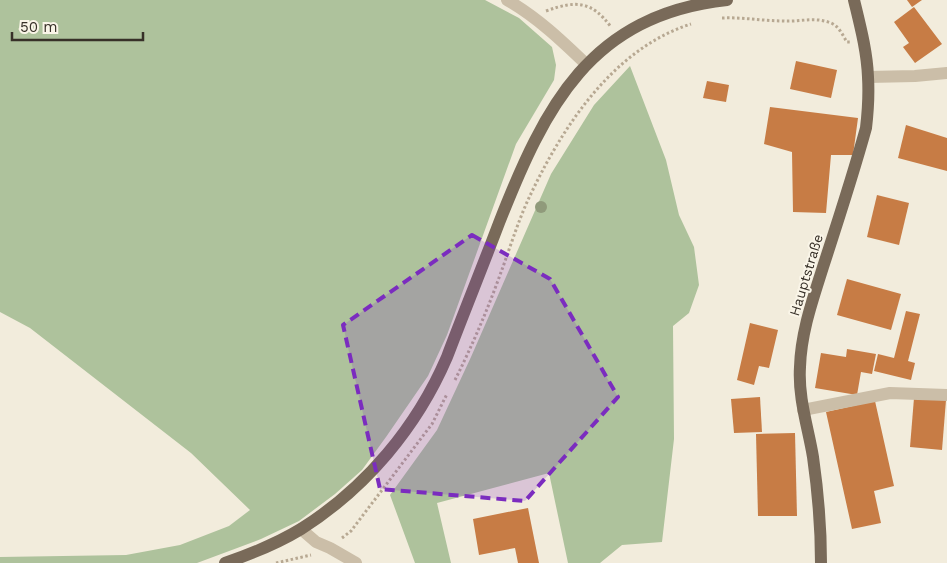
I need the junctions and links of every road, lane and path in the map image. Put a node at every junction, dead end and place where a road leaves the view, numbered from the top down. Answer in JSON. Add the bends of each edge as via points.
{"nodes":[{"id":1,"x":507,"y":0,"type":"edge"},
{"id":2,"x":727,"y":0,"type":"edge"},
{"id":3,"x":854,"y":0,"type":"edge"},
{"id":4,"x":717,"y":18,"type":"dead end"},
{"id":5,"x":538,"y":21,"type":"junction"},
{"id":6,"x":699,"y":22,"type":"dead end"},
{"id":7,"x":618,"y":38,"type":"junction"},
{"id":8,"x":863,"y":40,"type":"junction"},
{"id":9,"x":632,"y":56,"type":"junction"},
{"id":10,"x":586,"y":64,"type":"junction"},
{"id":11,"x":947,"y":73,"type":"edge"},
{"id":12,"x":868,"y":77,"type":"junction"},
{"id":13,"x":453,"y":384,"type":"dead end"},
{"id":14,"x":448,"y":392,"type":"dead end"},
{"id":15,"x":947,"y":395,"type":"edge"},
{"id":16,"x":803,"y":410,"type":"junction"},
{"id":17,"x":301,"y":529,"type":"junction"},
{"id":18,"x":330,"y":548,"type":"junction"},
{"id":19,"x":225,"y":563,"type":"edge"},
{"id":20,"x":276,"y":563,"type":"edge"},
{"id":21,"x":356,"y":563,"type":"edge"},
{"id":22,"x":821,"y":563,"type":"edge"}],
"edges":[{"from":1,"to":5,"type":"street"},
{"from":2,"to":7,"type":"main road","via":[[680,8]]},
{"from":3,"to":8,"type":"main road","name":"Hauptstraße"},
{"from":4,"to":8,"type":"path","via":[[819,19],[839,28],[847,42]]},
{"from":5,"to":7,"type":"path","via":[[557,5],[572,2],[589,5],[605,19]]},
{"from":5,"to":10,"type":"street"},
{"from":6,"to":9,"type":"path","via":[[667,33]]},
{"from":7,"to":9,"type":"path"},
{"from":7,"to":10,"type":"main road"},
{"from":8,"to":12,"type":"main road","name":"Hauptstraße"},
{"from":9,"to":13,"type":"path","via":[[605,80],[548,162],[527,202],[495,290]]},
{"from":10,"to":17,"type":"main road","via":[[534,140],[447,357],[419,412],[374,470]]},
{"from":11,"to":12,"type":"street"},
{"from":12,"to":16,"type":"main road","name":"Hauptstraße","via":[[866,128],[802,342],[800,384]]},
{"from":14,"to":18,"type":"path","via":[[432,424],[404,462],[350,532]]},
{"from":15,"to":16,"type":"street","via":[[890,392]]},
{"from":16,"to":22,"type":"main road","name":"Hauptstraße","via":[[818,493]]},
{"from":17,"to":18,"type":"street","via":[[316,542]]},
{"from":17,"to":19,"type":"main road"},
{"from":18,"to":20,"type":"path","via":[[322,554]]},
{"from":18,"to":21,"type":"street"}]}
